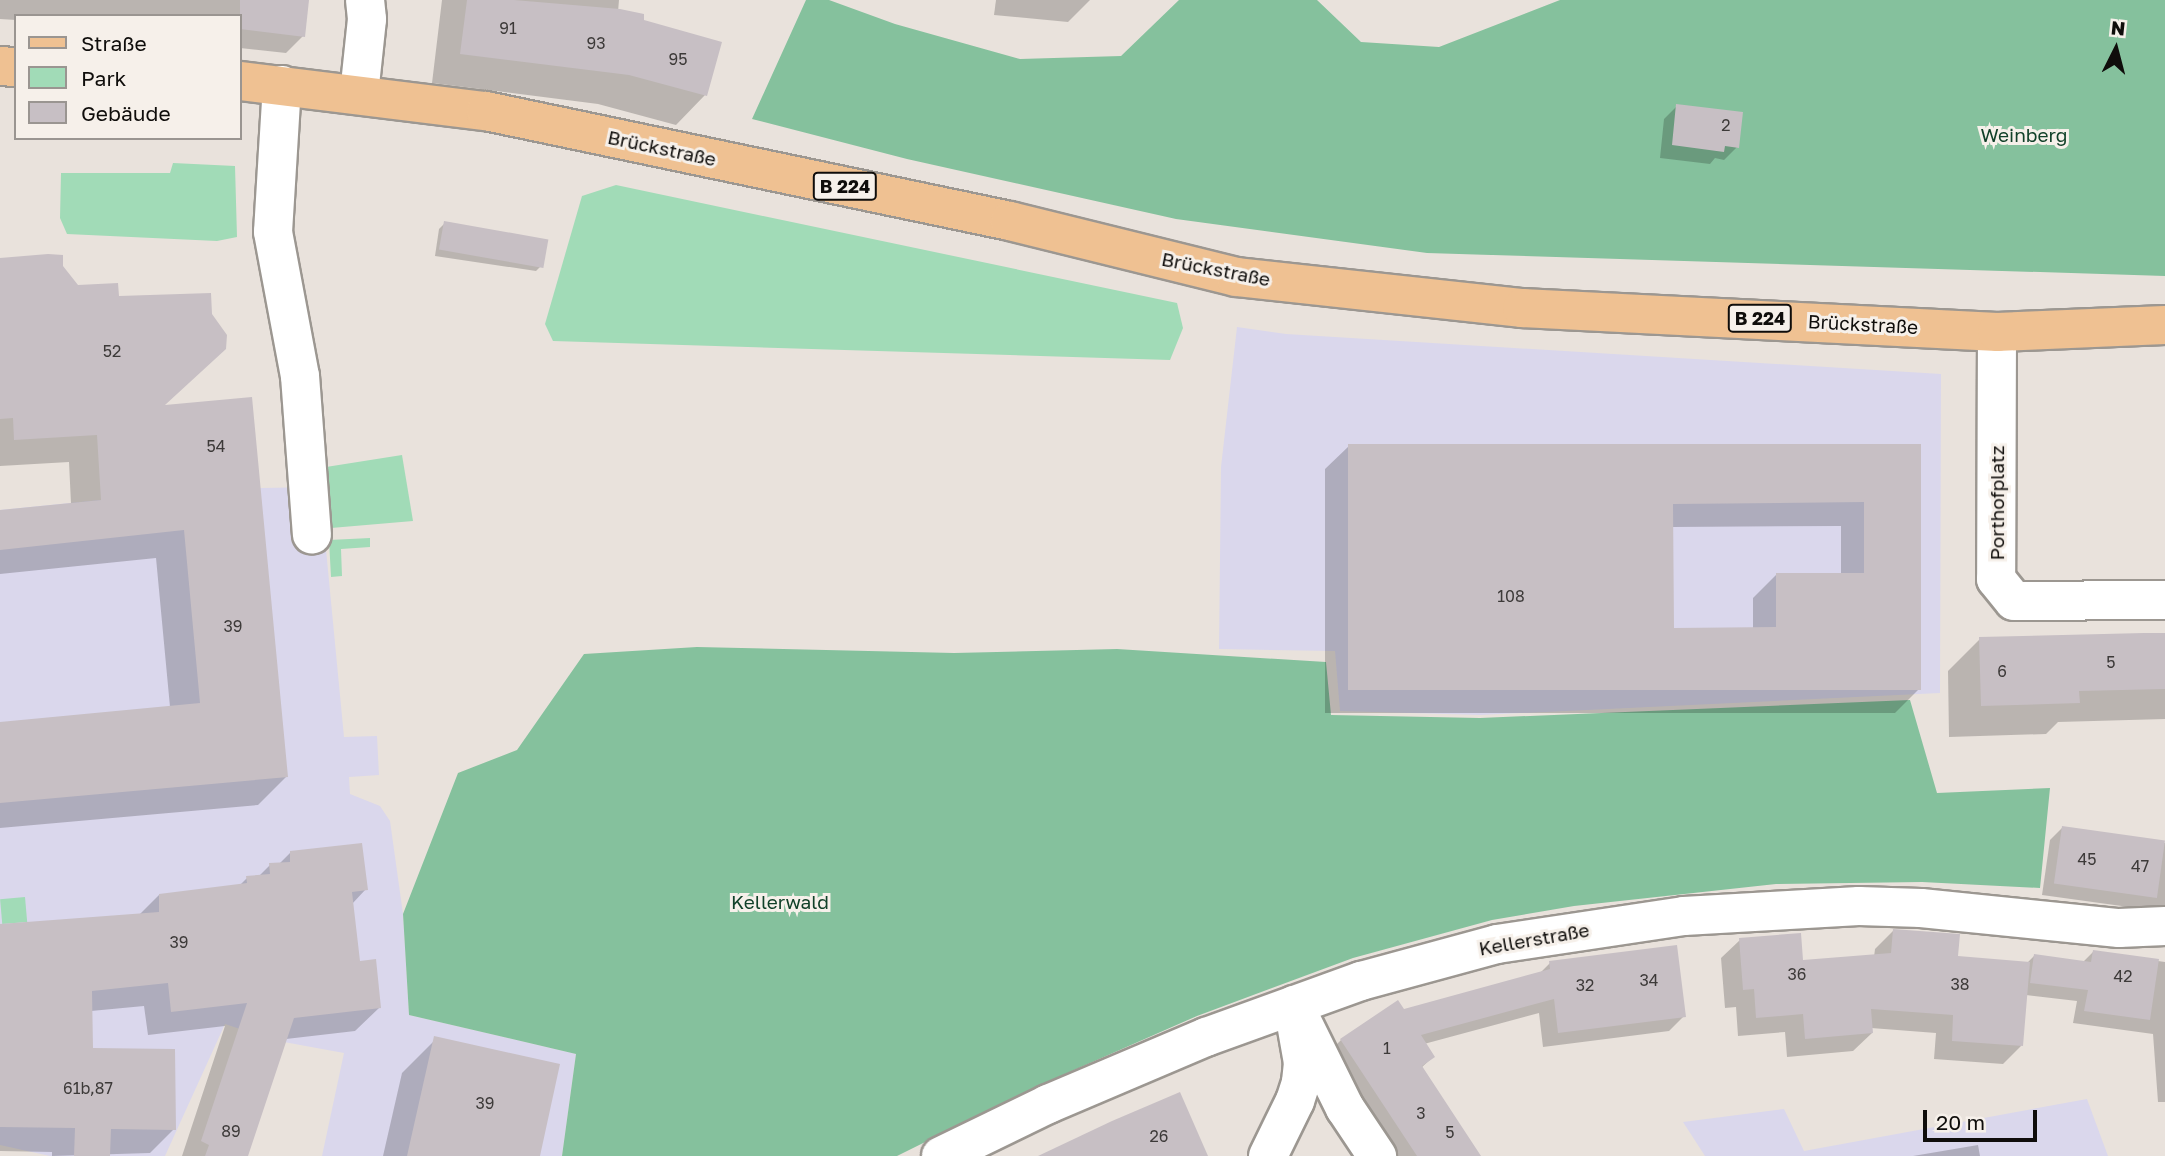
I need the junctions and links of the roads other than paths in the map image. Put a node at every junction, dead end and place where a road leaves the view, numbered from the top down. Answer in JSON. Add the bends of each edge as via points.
{"nodes":[{"id":1,"x":365,"y":0,"type":"edge"},
{"id":2,"x":242,"y":81,"type":"edge"},
{"id":3,"x":282,"y":85,"type":"junction"},
{"id":4,"x":359,"y":94,"type":"junction"},
{"id":5,"x":2165,"y":325,"type":"edge"},
{"id":6,"x":1997,"y":332,"type":"junction"},
{"id":7,"x":312,"y":535,"type":"dead end"},
{"id":8,"x":2165,"y":600,"type":"edge"},
{"id":9,"x":2165,"y":926,"type":"edge"},
{"id":10,"x":1294,"y":1005,"type":"junction"},
{"id":11,"x":941,"y":1156,"type":"edge"},
{"id":12,"x":1268,"y":1156,"type":"edge"},
{"id":13,"x":1377,"y":1156,"type":"edge"}],
"edges":[{"from":1,"to":4,"type":"street"},
{"from":2,"to":3,"type":"main road","name":"Brückstraße","number":"B 224"},
{"from":3,"to":4,"type":"main road","name":"Brückstraße","number":"B 224"},
{"from":3,"to":7,"type":"street","via":[[272,232],[300,376]]},
{"from":4,"to":6,"type":"main road","name":"Brückstraße","number":"B 224","via":[[560,126],[1010,220],[1236,277],[1522,308]]},
{"from":5,"to":6,"type":"main road","name":"Brückstraße","number":"B 224"},
{"from":6,"to":8,"type":"street","name":"Porthofplatz","via":[[1996,579],[2014,601]]},
{"from":9,"to":10,"type":"street","name":"Kellerstraße","via":[[2119,928],[1871,906],[1684,916],[1497,944]]},
{"from":10,"to":11,"type":"street","name":"Kellerstraße","via":[[1126,1069]]},
{"from":10,"to":12,"type":"street","via":[[1303,1063],[1301,1082]]},
{"from":10,"to":13,"type":"street","via":[[1345,1108]]}]}
